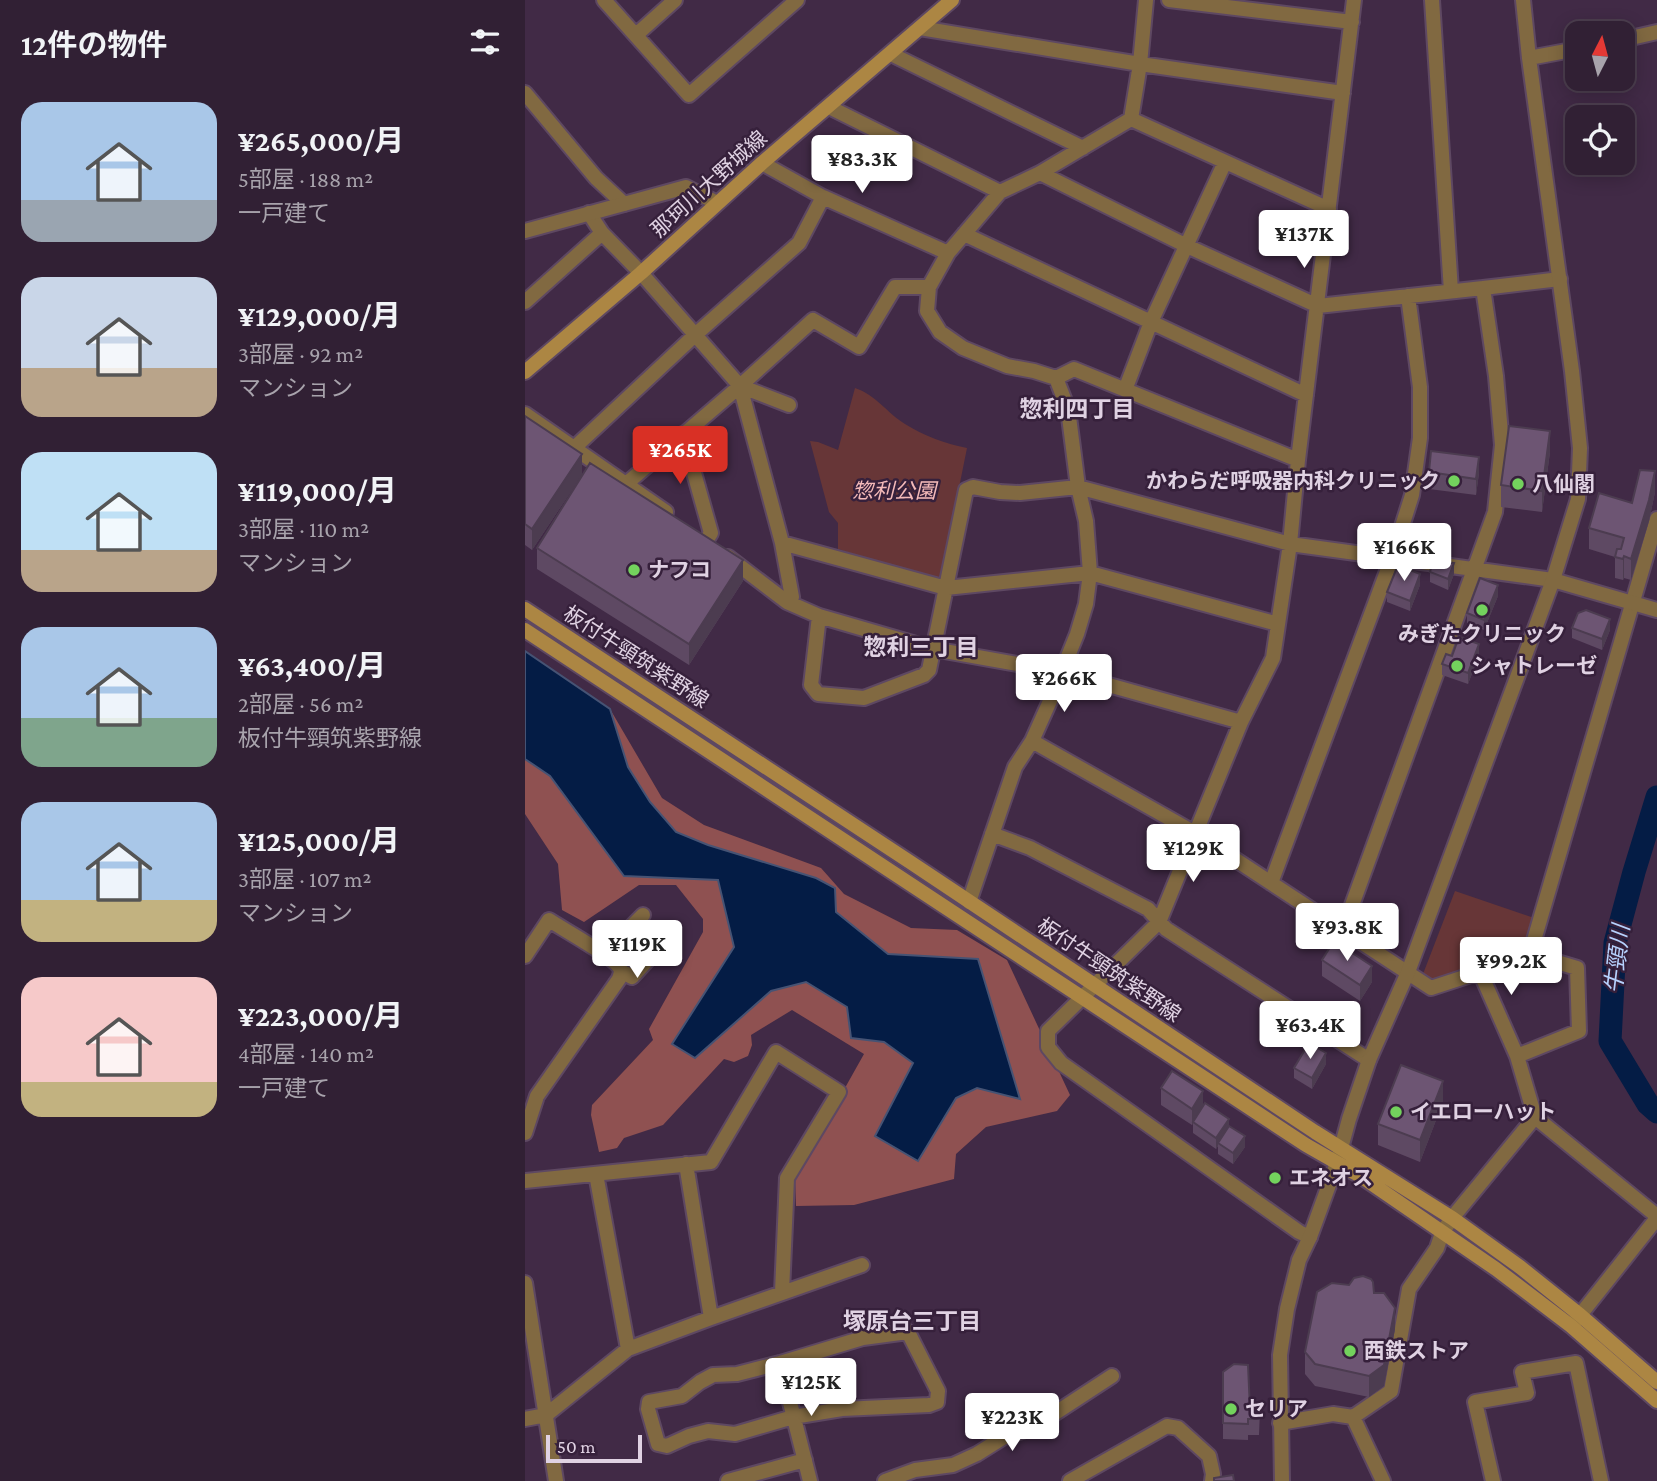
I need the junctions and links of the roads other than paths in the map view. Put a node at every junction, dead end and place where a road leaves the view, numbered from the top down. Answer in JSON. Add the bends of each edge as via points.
{"nodes":[{"id":1,"x":604,"y":0,"type":"edge"},
{"id":2,"x":675,"y":0,"type":"edge"},
{"id":3,"x":797,"y":0,"type":"edge"},
{"id":4,"x":953,"y":0,"type":"edge"},
{"id":5,"x":1146,"y":0,"type":"edge"},
{"id":6,"x":1169,"y":0,"type":"edge"},
{"id":7,"x":1354,"y":0,"type":"edge"},
{"id":8,"x":1432,"y":0,"type":"edge"},
{"id":9,"x":1523,"y":0,"type":"edge"},
{"id":10,"x":1352,"y":22,"type":"junction"},
{"id":11,"x":920,"y":28,"type":"junction"},
{"id":12,"x":1657,"y":32,"type":"edge"},
{"id":13,"x":636,"y":35,"type":"junction"},
{"id":14,"x":1635,"y":37,"type":"edge"},
{"id":15,"x":1565,"y":51,"type":"edge"},
{"id":16,"x":891,"y":54,"type":"junction"},
{"id":17,"x":1529,"y":58,"type":"junction"},
{"id":18,"x":1140,"y":64,"type":"junction"},
{"id":19,"x":525,"y":93,"type":"edge"},
{"id":20,"x":1343,"y":93,"type":"junction"},
{"id":21,"x":829,"y":107,"type":"junction"},
{"id":22,"x":1131,"y":118,"type":"junction"},
{"id":23,"x":1083,"y":148,"type":"junction"},
{"id":24,"x":1225,"y":162,"type":"junction"},
{"id":25,"x":762,"y":163,"type":"junction"},
{"id":26,"x":1041,"y":173,"type":"junction"},
{"id":27,"x":1000,"y":192,"type":"junction"},
{"id":28,"x":823,"y":197,"type":"junction"},
{"id":29,"x":717,"y":203,"type":"junction"},
{"id":30,"x":624,"y":204,"type":"junction"},
{"id":31,"x":1329,"y":209,"type":"junction"},
{"id":32,"x":589,"y":213,"type":"junction"},
{"id":33,"x":525,"y":231,"type":"edge"},
{"id":34,"x":603,"y":233,"type":"junction"},
{"id":35,"x":964,"y":234,"type":"junction"},
{"id":36,"x":1187,"y":246,"type":"junction"},
{"id":37,"x":948,"y":253,"type":"junction"},
{"id":38,"x":641,"y":273,"type":"junction"},
{"id":39,"x":1560,"y":279,"type":"junction"},
{"id":40,"x":929,"y":287,"type":"junction"},
{"id":41,"x":1483,"y":288,"type":"junction"},
{"id":42,"x":1451,"y":291,"type":"junction"},
{"id":43,"x":1408,"y":296,"type":"junction"},
{"id":44,"x":525,"y":302,"type":"edge"},
{"id":45,"x":1318,"y":306,"type":"junction"},
{"id":46,"x":1151,"y":323,"type":"junction"},
{"id":47,"x":695,"y":335,"type":"junction"},
{"id":48,"x":525,"y":372,"type":"edge"},
{"id":49,"x":1056,"y":378,"type":"junction"},
{"id":50,"x":740,"y":386,"type":"junction"},
{"id":51,"x":1125,"y":390,"type":"junction"},
{"id":52,"x":1306,"y":395,"type":"junction"},
{"id":53,"x":789,"y":405,"type":"dead end"},
{"id":54,"x":525,"y":414,"type":"edge"},
{"id":55,"x":683,"y":434,"type":"junction"},
{"id":56,"x":574,"y":448,"type":"junction"},
{"id":57,"x":1298,"y":460,"type":"junction"},
{"id":58,"x":627,"y":484,"type":"junction"},
{"id":59,"x":1078,"y":487,"type":"junction"},
{"id":60,"x":1657,"y":519,"type":"edge"},
{"id":61,"x":676,"y":520,"type":"edge"},
{"id":62,"x":782,"y":543,"type":"junction"},
{"id":63,"x":1290,"y":544,"type":"junction"},
{"id":64,"x":1392,"y":558,"type":"junction"},
{"id":65,"x":1475,"y":570,"type":"junction"},
{"id":66,"x":1090,"y":573,"type":"junction"},
{"id":67,"x":1553,"y":580,"type":"junction"},
{"id":68,"x":946,"y":588,"type":"junction"},
{"id":69,"x":787,"y":602,"type":"junction"},
{"id":70,"x":1632,"y":603,"type":"junction"},
{"id":71,"x":525,"y":609,"type":"edge"},
{"id":72,"x":1657,"y":610,"type":"edge"},
{"id":73,"x":819,"y":616,"type":"junction"},
{"id":74,"x":1278,"y":624,"type":"junction"},
{"id":75,"x":525,"y":630,"type":"edge"},
{"id":76,"x":933,"y":649,"type":"junction"},
{"id":77,"x":1062,"y":672,"type":"junction"},
{"id":78,"x":1241,"y":722,"type":"junction"},
{"id":79,"x":1032,"y":741,"type":"junction"},
{"id":80,"x":1195,"y":833,"type":"junction"},
{"id":81,"x":992,"y":834,"type":"junction"},
{"id":82,"x":1271,"y":883,"type":"junction"},
{"id":83,"x":969,"y":902,"type":"junction"},
{"id":84,"x":643,"y":915,"type":"dead end"},
{"id":85,"x":1159,"y":922,"type":"junction"},
{"id":86,"x":1343,"y":930,"type":"junction"},
{"id":87,"x":655,"y":952,"type":"dead end"},
{"id":88,"x":604,"y":954,"type":"junction"},
{"id":89,"x":1530,"y":954,"type":"junction"},
{"id":90,"x":525,"y":956,"type":"edge"},
{"id":91,"x":621,"y":971,"type":"junction"},
{"id":92,"x":1408,"y":972,"type":"junction"},
{"id":93,"x":1480,"y":972,"type":"junction"},
{"id":94,"x":1094,"y":986,"type":"junction"},
{"id":95,"x":1083,"y":997,"type":"junction"},
{"id":96,"x":1517,"y":1056,"type":"junction"},
{"id":97,"x":1369,"y":1060,"type":"junction"},
{"id":98,"x":1535,"y":1117,"type":"junction"},
{"id":99,"x":525,"y":1133,"type":"edge"},
{"id":100,"x":1339,"y":1156,"type":"junction"},
{"id":101,"x":686,"y":1164,"type":"junction"},
{"id":102,"x":596,"y":1174,"type":"junction"},
{"id":103,"x":525,"y":1181,"type":"edge"},
{"id":104,"x":1657,"y":1217,"type":"edge"},
{"id":105,"x":1452,"y":1218,"type":"junction"},
{"id":106,"x":1443,"y":1233,"type":"junction"},
{"id":107,"x":1310,"y":1237,"type":"junction"},
{"id":108,"x":862,"y":1265,"type":"dead end"},
{"id":109,"x":525,"y":1283,"type":"edge"},
{"id":110,"x":782,"y":1292,"type":"junction"},
{"id":111,"x":711,"y":1318,"type":"junction"},
{"id":112,"x":1575,"y":1321,"type":"junction"},
{"id":113,"x":628,"y":1349,"type":"junction"},
{"id":114,"x":780,"y":1363,"type":"junction"},
{"id":115,"x":1112,"y":1376,"type":"dead end"},
{"id":116,"x":1657,"y":1382,"type":"edge"},
{"id":117,"x":1657,"y":1401,"type":"edge"},
{"id":118,"x":546,"y":1415,"type":"junction"},
{"id":119,"x":793,"y":1417,"type":"junction"},
{"id":120,"x":1353,"y":1417,"type":"junction"},
{"id":121,"x":525,"y":1419,"type":"edge"},
{"id":122,"x":1280,"y":1423,"type":"junction"},
{"id":123,"x":805,"y":1460,"type":"junction"},
{"id":124,"x":556,"y":1481,"type":"edge"},
{"id":125,"x":728,"y":1481,"type":"edge"},
{"id":126,"x":810,"y":1481,"type":"edge"},
{"id":127,"x":885,"y":1481,"type":"edge"},
{"id":128,"x":1070,"y":1481,"type":"edge"},
{"id":129,"x":1212,"y":1481,"type":"edge"},
{"id":130,"x":1282,"y":1481,"type":"edge"},
{"id":131,"x":1383,"y":1481,"type":"edge"},
{"id":132,"x":1493,"y":1481,"type":"edge"},
{"id":133,"x":1601,"y":1481,"type":"edge"}],
"edges":[{"from":1,"to":13,"type":"street"},
{"from":2,"to":13,"type":"street"},
{"from":3,"to":13,"type":"street","via":[[689,95]]},
{"from":4,"to":11,"type":"main road","name":"那珂川大野城線"},
{"from":5,"to":18,"type":"street"},
{"from":6,"to":10,"type":"street"},
{"from":7,"to":10,"type":"street"},
{"from":8,"to":42,"type":"street"},
{"from":9,"to":17,"type":"street"},
{"from":10,"to":20,"type":"street"},
{"from":11,"to":16,"type":"main road","name":"那珂川大野城線"},
{"from":11,"to":18,"type":"street"},
{"from":12,"to":14,"type":"street"},
{"from":15,"to":17,"type":"street"},
{"from":16,"to":21,"type":"main road","name":"那珂川大野城線"},
{"from":16,"to":23,"type":"street"},
{"from":17,"to":39,"type":"street"},
{"from":18,"to":20,"type":"street"},
{"from":18,"to":22,"type":"street"},
{"from":19,"to":30,"type":"street","via":[[596,178]]},
{"from":20,"to":31,"type":"street"},
{"from":21,"to":25,"type":"main road","name":"那珂川大野城線"},
{"from":21,"to":27,"type":"street"},
{"from":22,"to":23,"type":"street"},
{"from":22,"to":24,"type":"street"},
{"from":23,"to":26,"type":"street"},
{"from":24,"to":31,"type":"street"},
{"from":24,"to":36,"type":"street"},
{"from":25,"to":28,"type":"street"},
{"from":25,"to":29,"type":"main road","name":"那珂川大野城線"},
{"from":26,"to":27,"type":"street"},
{"from":26,"to":36,"type":"street"},
{"from":27,"to":35,"type":"street"},
{"from":28,"to":37,"type":"street"},
{"from":28,"to":47,"type":"street","via":[[799,243]]},
{"from":29,"to":30,"type":"street","via":[[687,187]]},
{"from":29,"to":38,"type":"main road","name":"那珂川大野城線"},
{"from":30,"to":32,"type":"street"},
{"from":31,"to":45,"type":"street"},
{"from":32,"to":33,"type":"street"},
{"from":32,"to":34,"type":"street"},
{"from":34,"to":38,"type":"street"},
{"from":34,"to":44,"type":"street"},
{"from":35,"to":37,"type":"street"},
{"from":35,"to":46,"type":"street"},
{"from":36,"to":45,"type":"street"},
{"from":36,"to":46,"type":"street"},
{"from":37,"to":40,"type":"street"},
{"from":38,"to":47,"type":"street"},
{"from":38,"to":48,"type":"main road","name":"那珂川大野城線"},
{"from":39,"to":41,"type":"street"},
{"from":39,"to":67,"type":"street","via":[[1580,448],[1578,499]]},
{"from":40,"to":49,"type":"street","via":[[927,311],[940,332],[963,348],[1007,366]]},
{"from":40,"to":50,"type":"street","via":[[895,287],[859,347],[813,320]]},
{"from":41,"to":42,"type":"street"},
{"from":41,"to":65,"type":"street","via":[[1503,445],[1495,512]]},
{"from":42,"to":43,"type":"street"},
{"from":43,"to":45,"type":"street"},
{"from":43,"to":64,"type":"street","via":[[1420,387],[1420,438],[1412,495]]},
{"from":45,"to":52,"type":"street"},
{"from":46,"to":51,"type":"street"},
{"from":46,"to":52,"type":"street"},
{"from":47,"to":50,"type":"street"},
{"from":47,"to":56,"type":"street"},
{"from":49,"to":51,"type":"street","via":[[1074,369]]},
{"from":49,"to":59,"type":"street","via":[[1068,410]]},
{"from":50,"to":53,"type":"street"},
{"from":50,"to":55,"type":"street"},
{"from":50,"to":62,"type":"street"},
{"from":51,"to":57,"type":"street"},
{"from":52,"to":57,"type":"street"},
{"from":54,"to":56,"type":"street"},
{"from":55,"to":58,"type":"street"},
{"from":55,"to":69,"type":"street","via":[[711,533],[701,538]]},
{"from":56,"to":58,"type":"street"},
{"from":57,"to":63,"type":"street"},
{"from":58,"to":61,"type":"street"},
{"from":59,"to":63,"type":"street"},
{"from":59,"to":66,"type":"street"},
{"from":59,"to":68,"type":"street","via":[[1020,493],[966,490]]},
{"from":60,"to":70,"type":"street"},
{"from":62,"to":68,"type":"street"},
{"from":62,"to":69,"type":"street","via":[[792,597]]},
{"from":63,"to":64,"type":"street"},
{"from":63,"to":74,"type":"street"},
{"from":64,"to":65,"type":"street"},
{"from":64,"to":82,"type":"street"},
{"from":65,"to":67,"type":"street"},
{"from":65,"to":86,"type":"street"},
{"from":66,"to":68,"type":"street"},
{"from":66,"to":74,"type":"street"},
{"from":66,"to":77,"type":"street","via":[[1086,604]]},
{"from":67,"to":70,"type":"street"},
{"from":67,"to":92,"type":"street"},
{"from":68,"to":76,"type":"street"},
{"from":69,"to":73,"type":"street"},
{"from":70,"to":72,"type":"street"},
{"from":70,"to":89,"type":"street"},
{"from":71,"to":83,"type":"main road","name":"板付牛頸筑紫野線"},
{"from":73,"to":76,"type":"street"},
{"from":73,"to":76,"type":"street","via":[[811,685],[818,694],[864,698],[925,675]]},
{"from":74,"to":78,"type":"street","via":[[1273,658]]},
{"from":75,"to":95,"type":"main road","name":"板付牛頸筑紫野線"},
{"from":76,"to":77,"type":"street"},
{"from":77,"to":78,"type":"street"},
{"from":77,"to":79,"type":"street"},
{"from":78,"to":80,"type":"street"},
{"from":79,"to":80,"type":"street"},
{"from":79,"to":81,"type":"street","via":[[1015,768]]},
{"from":80,"to":82,"type":"street"},
{"from":80,"to":85,"type":"street"},
{"from":81,"to":83,"type":"street"},
{"from":81,"to":85,"type":"street","via":[[1030,848],[1148,909]]},
{"from":82,"to":86,"type":"street"},
{"from":83,"to":94,"type":"main road","name":"板付牛頸筑紫野線"},
{"from":84,"to":88,"type":"street"},
{"from":85,"to":94,"type":"street"},
{"from":85,"to":97,"type":"street"},
{"from":86,"to":92,"type":"street"},
{"from":87,"to":91,"type":"street","via":[[632,977]]},
{"from":88,"to":90,"type":"street","via":[[549,920]]},
{"from":88,"to":91,"type":"street"},
{"from":89,"to":93,"type":"street"},
{"from":89,"to":96,"type":"street","via":[[1577,968],[1579,1031]]},
{"from":91,"to":99,"type":"street","via":[[537,1096]]},
{"from":92,"to":93,"type":"street","via":[[1431,988]]},
{"from":92,"to":97,"type":"street"},
{"from":93,"to":96,"type":"street"},
{"from":94,"to":95,"type":"street"},
{"from":94,"to":100,"type":"main road","name":"板付牛頸筑紫野線"},
{"from":95,"to":100,"type":"main road","name":"板付牛頸筑紫野線","via":[[1296,1138]]},
{"from":95,"to":107,"type":"street","via":[[1048,1031],[1048,1047],[1061,1063]]},
{"from":96,"to":98,"type":"street"},
{"from":97,"to":100,"type":"street"},
{"from":98,"to":104,"type":"street"},
{"from":98,"to":105,"type":"street"},
{"from":100,"to":105,"type":"main road","name":"板付牛頸筑紫野線"},
{"from":100,"to":106,"type":"main road","name":"板付牛頸筑紫野線"},
{"from":100,"to":107,"type":"street"},
{"from":101,"to":102,"type":"street"},
{"from":101,"to":110,"type":"street","via":[[711,1162],[776,1052],[839,1092],[787,1178]]},
{"from":101,"to":111,"type":"street"},
{"from":102,"to":103,"type":"street"},
{"from":102,"to":113,"type":"street"},
{"from":104,"to":112,"type":"street"},
{"from":105,"to":106,"type":"street"},
{"from":105,"to":112,"type":"main road","name":"板付牛頸筑紫野線","via":[[1520,1267]]},
{"from":106,"to":112,"type":"main road","name":"板付牛頸筑紫野線"},
{"from":106,"to":120,"type":"street","via":[[1409,1289],[1391,1391]]},
{"from":107,"to":122,"type":"street","via":[[1287,1309],[1280,1355]]},
{"from":108,"to":110,"type":"street"},
{"from":109,"to":118,"type":"street"},
{"from":110,"to":111,"type":"street"},
{"from":111,"to":113,"type":"street"},
{"from":112,"to":116,"type":"main road","name":"板付牛頸筑紫野線"},
{"from":112,"to":117,"type":"main road","name":"板付牛頸筑紫野線"},
{"from":113,"to":118,"type":"street"},
{"from":114,"to":119,"type":"street"},
{"from":114,"to":119,"type":"street","via":[[737,1374],[713,1374],[682,1396],[649,1402],[648,1409],[658,1444],[667,1446],[689,1436],[735,1434]]},
{"from":114,"to":119,"type":"street","via":[[863,1338],[908,1332],[938,1391],[937,1402],[929,1405],[842,1409]]},
{"from":115,"to":127,"type":"street","via":[[1034,1427],[1004,1437],[977,1454],[953,1465],[915,1470]]},
{"from":118,"to":121,"type":"street"},
{"from":118,"to":124,"type":"street"},
{"from":119,"to":123,"type":"street"},
{"from":120,"to":122,"type":"street","via":[[1333,1414]]},
{"from":120,"to":131,"type":"street"},
{"from":122,"to":130,"type":"street"},
{"from":123,"to":125,"type":"street"},
{"from":123,"to":126,"type":"street"},
{"from":128,"to":129,"type":"street","via":[[1167,1426],[1178,1428],[1209,1456]]},
{"from":132,"to":133,"type":"street","via":[[1475,1402],[1527,1393],[1522,1372],[1576,1363]]}]}
